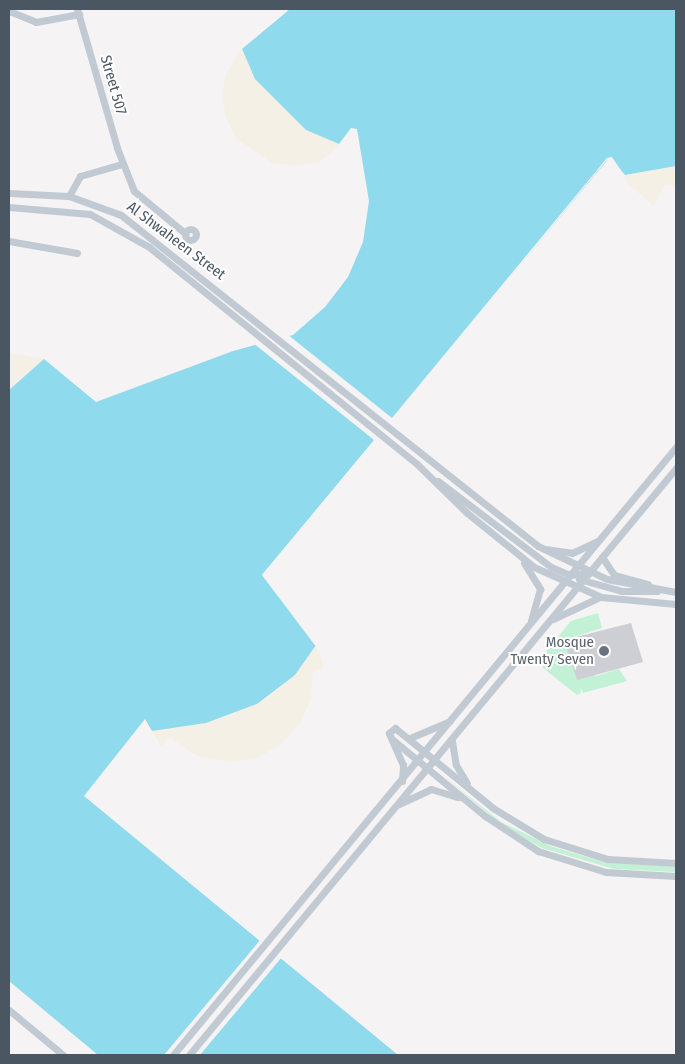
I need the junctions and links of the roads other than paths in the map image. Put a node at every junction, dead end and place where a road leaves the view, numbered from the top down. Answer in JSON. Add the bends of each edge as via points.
{"nodes":[{"id":1,"x":9,"y":11,"type":"edge"},
{"id":2,"x":78,"y":12,"type":"edge"},
{"id":3,"x":122,"y":164,"type":"junction"},
{"id":4,"x":9,"y":193,"type":"edge"},
{"id":5,"x":69,"y":196,"type":"junction"},
{"id":6,"x":9,"y":207,"type":"edge"},
{"id":7,"x":186,"y":234,"type":"dead end"},
{"id":8,"x":9,"y":241,"type":"edge"},
{"id":9,"x":77,"y":253,"type":"dead end"},
{"id":10,"x":676,"y":447,"type":"edge"},
{"id":11,"x":676,"y":468,"type":"edge"},
{"id":12,"x":431,"y":478,"type":"junction"},
{"id":13,"x":604,"y":538,"type":"junction"},
{"id":14,"x":538,"y":546,"type":"junction"},
{"id":15,"x":515,"y":553,"type":"junction"},
{"id":16,"x":602,"y":556,"type":"junction"},
{"id":17,"x":577,"y":568,"type":"junction"},
{"id":18,"x":589,"y":572,"type":"junction"},
{"id":19,"x":570,"y":575,"type":"junction"},
{"id":20,"x":583,"y":580,"type":"junction"},
{"id":21,"x":564,"y":582,"type":"junction"},
{"id":22,"x":576,"y":588,"type":"junction"},
{"id":23,"x":660,"y":590,"type":"junction"},
{"id":24,"x":676,"y":592,"type":"edge"},
{"id":25,"x":601,"y":597,"type":"junction"},
{"id":26,"x":676,"y":604,"type":"edge"},
{"id":27,"x":549,"y":622,"type":"junction"},
{"id":28,"x":529,"y":627,"type":"junction"},
{"id":29,"x":458,"y":715,"type":"junction"},
{"id":30,"x":410,"y":738,"type":"junction"},
{"id":31,"x":392,"y":739,"type":"junction"},
{"id":32,"x":452,"y":742,"type":"junction"},
{"id":33,"x":427,"y":752,"type":"junction"},
{"id":34,"x":436,"y":760,"type":"junction"},
{"id":35,"x":419,"y":761,"type":"junction"},
{"id":36,"x":428,"y":768,"type":"junction"},
{"id":37,"x":402,"y":781,"type":"junction"},
{"id":38,"x":472,"y":791,"type":"junction"},
{"id":39,"x":467,"y":801,"type":"junction"},
{"id":40,"x":396,"y":805,"type":"junction"},
{"id":41,"x":676,"y":863,"type":"edge"},
{"id":42,"x":676,"y":876,"type":"edge"},
{"id":43,"x":9,"y":1010,"type":"edge"},
{"id":44,"x":63,"y":1055,"type":"edge"},
{"id":45,"x":173,"y":1055,"type":"edge"},
{"id":46,"x":189,"y":1055,"type":"edge"}],
"edges":[{"from":1,"to":2,"type":"street","name":"Street 507","via":[[36,22]]},
{"from":2,"to":3,"type":"street","name":"Street 507"},
{"from":3,"to":5,"type":"street","via":[[80,176]]},
{"from":3,"to":7,"type":"street","name":"Street 507","via":[[134,191]]},
{"from":4,"to":5,"type":"street","name":"Al Shwaheen Street"},
{"from":5,"to":14,"type":"street","name":"Al Shwaheen Street","via":[[107,208],[137,225]]},
{"from":6,"to":12,"type":"street","name":"Al Shwaheen Street","via":[[72,210],[104,220],[149,247]]},
{"from":8,"to":9,"type":"street"},
{"from":10,"to":13,"type":"street"},
{"from":11,"to":16,"type":"street"},
{"from":12,"to":15,"type":"street"},
{"from":12,"to":19,"type":"street","via":[[523,548]]},
{"from":13,"to":14,"type":"street","via":[[572,553]]},
{"from":13,"to":17,"type":"street"},
{"from":14,"to":17,"type":"street","name":"Al Shwaheen Street"},
{"from":15,"to":21,"type":"street"},
{"from":15,"to":28,"type":"street","via":[[540,589]]},
{"from":16,"to":18,"type":"street"},
{"from":16,"to":23,"type":"street","via":[[614,575]]},
{"from":17,"to":18,"type":"street","name":"Al Shwaheen Street"},
{"from":17,"to":19,"type":"street"},
{"from":18,"to":19,"type":"street"},
{"from":18,"to":20,"type":"street"},
{"from":18,"to":23,"type":"street","name":"Al Shwaheen Street"},
{"from":19,"to":21,"type":"street"},
{"from":20,"to":21,"type":"street"},
{"from":20,"to":22,"type":"street"},
{"from":20,"to":23,"type":"street","via":[[622,591]]},
{"from":21,"to":22,"type":"street"},
{"from":21,"to":28,"type":"street"},
{"from":22,"to":25,"type":"street"},
{"from":22,"to":27,"type":"street"},
{"from":23,"to":24,"type":"street"},
{"from":25,"to":26,"type":"street"},
{"from":25,"to":27,"type":"street"},
{"from":27,"to":32,"type":"street"},
{"from":28,"to":29,"type":"street"},
{"from":29,"to":30,"type":"street","via":[[437,730]]},
{"from":29,"to":33,"type":"street"},
{"from":30,"to":31,"type":"street","via":[[396,728],[390,731]]},
{"from":30,"to":33,"type":"street"},
{"from":31,"to":35,"type":"street"},
{"from":31,"to":37,"type":"street","via":[[403,765]]},
{"from":32,"to":34,"type":"street"},
{"from":32,"to":38,"type":"street","via":[[456,765]]},
{"from":33,"to":34,"type":"street"},
{"from":33,"to":35,"type":"street"},
{"from":34,"to":36,"type":"street"},
{"from":34,"to":38,"type":"street"},
{"from":35,"to":36,"type":"street"},
{"from":35,"to":37,"type":"street"},
{"from":36,"to":39,"type":"street"},
{"from":36,"to":40,"type":"street"},
{"from":37,"to":45,"type":"street"},
{"from":38,"to":41,"type":"street","via":[[516,823],[566,848],[622,861]]},
{"from":39,"to":40,"type":"street","via":[[431,789]]},
{"from":39,"to":42,"type":"street","via":[[514,838],[553,857],[612,873]]},
{"from":40,"to":46,"type":"street"},
{"from":43,"to":44,"type":"street"}]}
